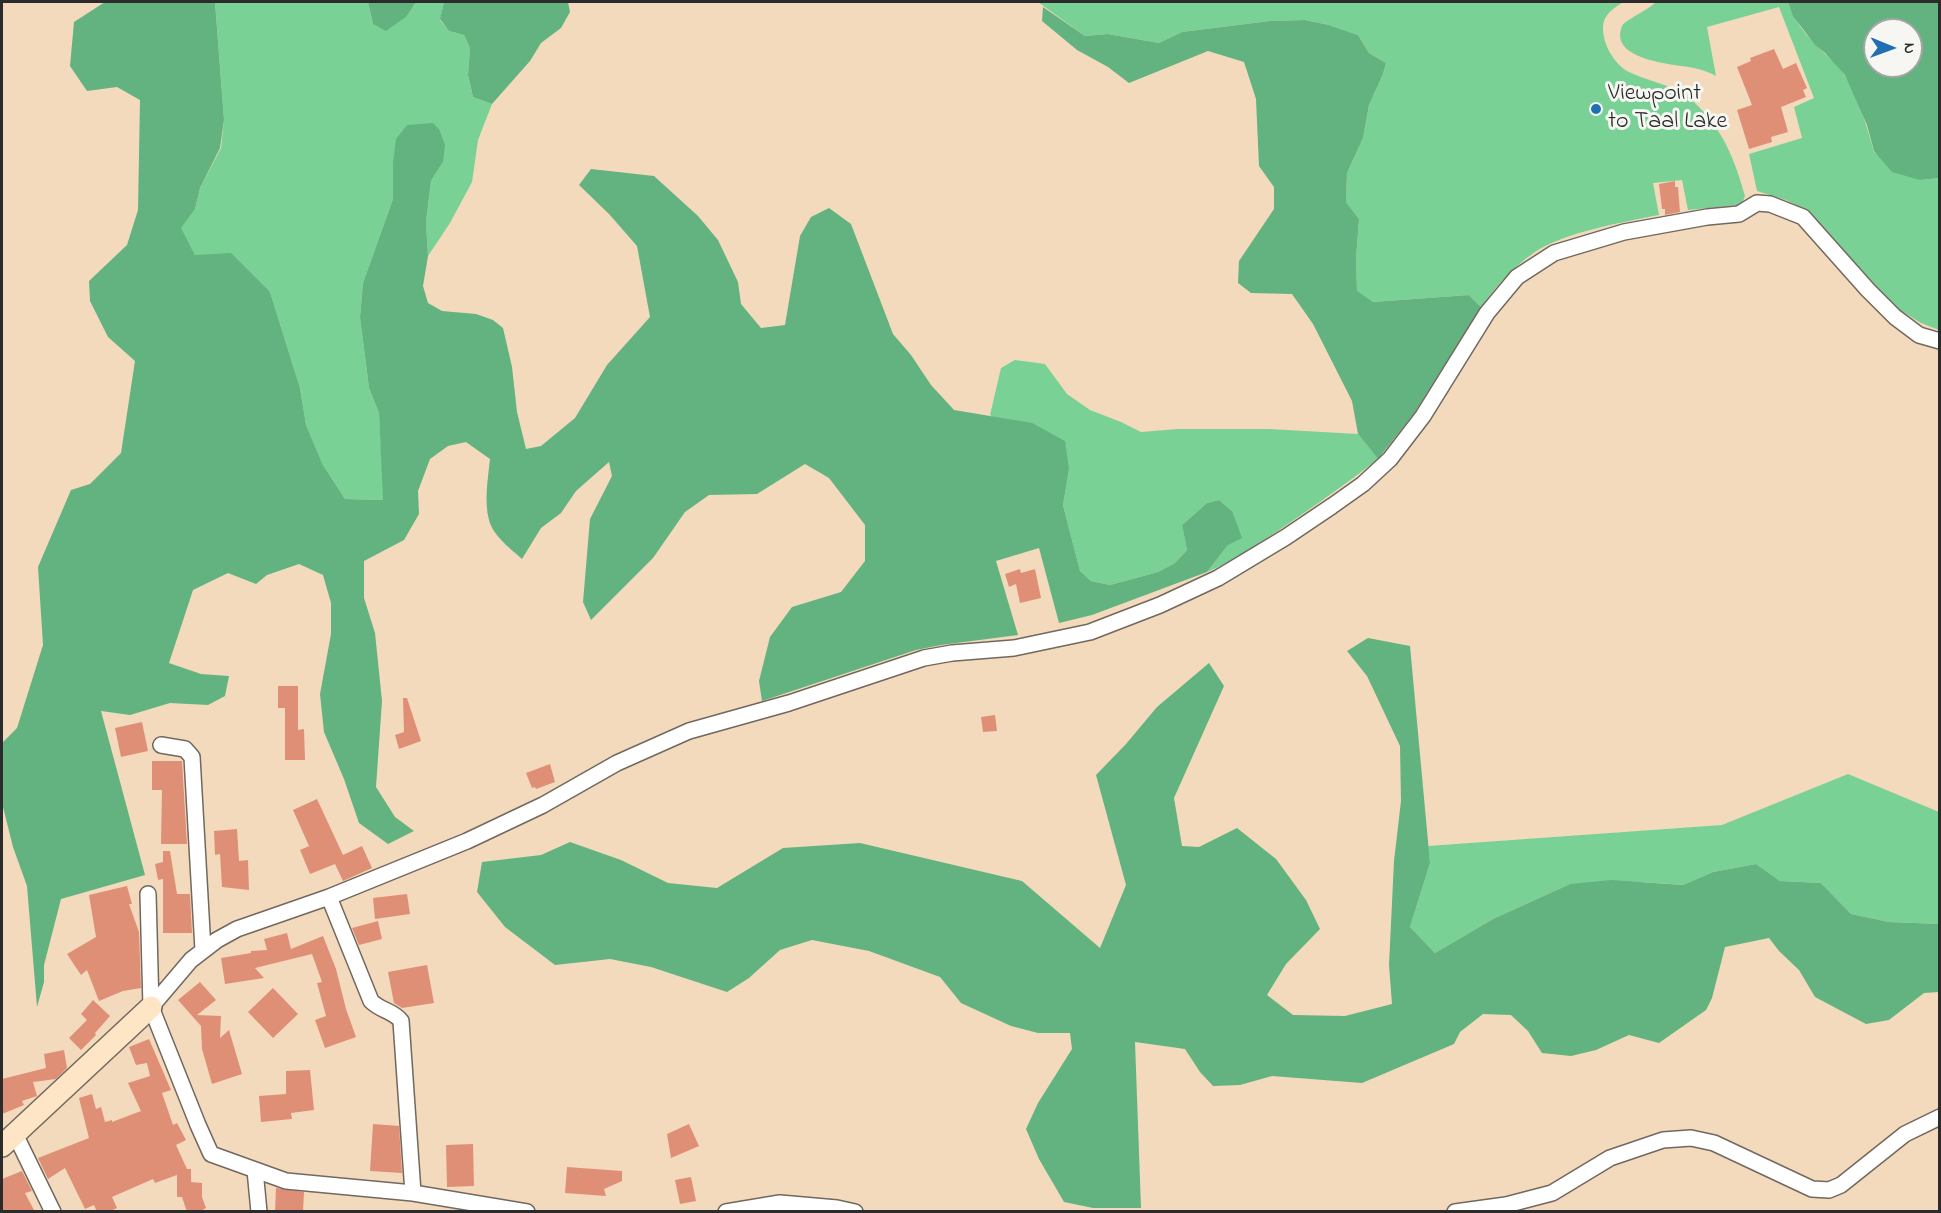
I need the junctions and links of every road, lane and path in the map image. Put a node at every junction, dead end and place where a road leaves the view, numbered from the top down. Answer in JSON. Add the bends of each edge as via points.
{"nodes":[{"id":1,"x":1940,"y":341,"type":"edge"},
{"id":2,"x":161,"y":745,"type":"dead end"},
{"id":3,"x":148,"y":894,"type":"dead end"},
{"id":4,"x":329,"y":897,"type":"junction"},
{"id":5,"x":203,"y":950,"type":"junction"},
{"id":6,"x":151,"y":1007,"type":"junction"},
{"id":7,"x":1940,"y":1117,"type":"edge"},
{"id":8,"x":8,"y":1140,"type":"edge"},
{"id":9,"x":255,"y":1170,"type":"junction"},
{"id":10,"x":413,"y":1192,"type":"junction"},
{"id":11,"x":53,"y":1212,"type":"edge"},
{"id":12,"x":259,"y":1212,"type":"edge"},
{"id":13,"x":527,"y":1212,"type":"edge"},
{"id":14,"x":726,"y":1212,"type":"edge"},
{"id":15,"x":855,"y":1212,"type":"edge"},
{"id":16,"x":1455,"y":1212,"type":"edge"}],
"edges":[{"from":1,"to":4,"type":"street","via":[[1919,335],[1895,317],[1803,217],[1770,204],[1757,203],[1739,214],[1624,232],[1554,253],[1517,277],[1487,313],[1423,416],[1390,459],[1314,519],[1218,578],[1090,632],[1014,648],[931,657],[789,703],[705,725],[617,764],[476,837]]},
{"from":2,"to":5,"type":"street","via":[[185,749],[192,757]]},
{"from":3,"to":6,"type":"street"},
{"from":4,"to":5,"type":"street","via":[[237,929]]},
{"from":4,"to":10,"type":"street","via":[[371,1001],[402,1021]]},
{"from":5,"to":6,"type":"street"},
{"from":6,"to":8,"type":"street"},
{"from":6,"to":9,"type":"street","via":[[211,1154]]},
{"from":7,"to":16,"type":"street","via":[[1905,1134],[1841,1185],[1829,1190],[1812,1189],[1714,1143],[1690,1138],[1663,1140],[1610,1158],[1552,1193]]},
{"from":8,"to":11,"type":"street"},
{"from":9,"to":10,"type":"street","via":[[286,1181]]},
{"from":9,"to":12,"type":"street"},
{"from":10,"to":13,"type":"street"},
{"from":14,"to":15,"type":"street","via":[[780,1203]]}]}
